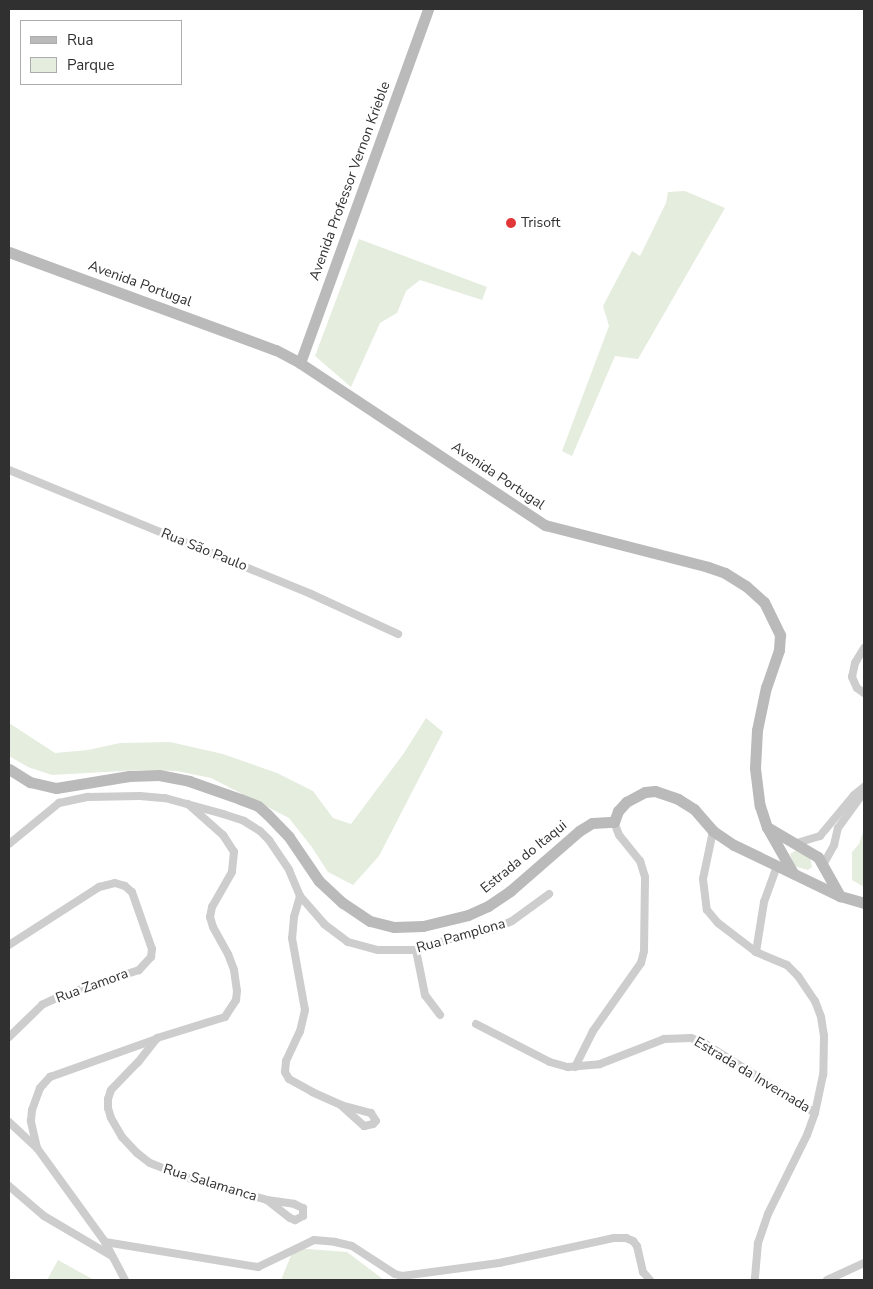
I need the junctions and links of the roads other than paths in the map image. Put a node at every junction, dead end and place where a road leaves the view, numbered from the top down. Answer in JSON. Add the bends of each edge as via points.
{"nodes":[{"id":1,"x":428,"y":9,"type":"edge"},
{"id":2,"x":9,"y":252,"type":"edge"},
{"id":3,"x":300,"y":363,"type":"junction"},
{"id":4,"x":9,"y":470,"type":"edge"},
{"id":5,"x":398,"y":634,"type":"dead end"},
{"id":6,"x":864,"y":648,"type":"edge"},
{"id":7,"x":864,"y":693,"type":"edge"},
{"id":8,"x":9,"y":769,"type":"edge"},
{"id":9,"x":864,"y":787,"type":"edge"},
{"id":10,"x":864,"y":792,"type":"edge"},
{"id":11,"x":188,"y":804,"type":"junction"},
{"id":12,"x":614,"y":822,"type":"junction"},
{"id":13,"x":767,"y":827,"type":"junction"},
{"id":14,"x":713,"y":831,"type":"junction"},
{"id":15,"x":18,"y":834,"type":"junction"},
{"id":16,"x":9,"y":837,"type":"edge"},
{"id":17,"x":796,"y":843,"type":"junction"},
{"id":18,"x":9,"y":844,"type":"edge"},
{"id":19,"x":780,"y":853,"type":"junction"},
{"id":20,"x":757,"y":857,"type":"junction"},
{"id":21,"x":823,"y":865,"type":"junction"},
{"id":22,"x":777,"y":867,"type":"junction"},
{"id":23,"x":793,"y":873,"type":"junction"},
{"id":24,"x":549,"y":894,"type":"dead end"},
{"id":25,"x":300,"y":896,"type":"junction"},
{"id":26,"x":840,"y":896,"type":"junction"},
{"id":27,"x":864,"y":903,"type":"edge"},
{"id":28,"x":9,"y":945,"type":"edge"},
{"id":29,"x":416,"y":950,"type":"junction"},
{"id":30,"x":756,"y":952,"type":"junction"},
{"id":31,"x":440,"y":1015,"type":"dead end"},
{"id":32,"x":476,"y":1024,"type":"dead end"},
{"id":33,"x":9,"y":1036,"type":"edge"},
{"id":34,"x":157,"y":1038,"type":"junction"},
{"id":35,"x":575,"y":1067,"type":"junction"},
{"id":36,"x":341,"y":1105,"type":"dead end"},
{"id":37,"x":815,"y":1113,"type":"junction"},
{"id":38,"x":9,"y":1122,"type":"edge"},
{"id":39,"x":37,"y":1148,"type":"junction"},
{"id":40,"x":9,"y":1186,"type":"edge"},
{"id":41,"x":267,"y":1200,"type":"dead end"},
{"id":42,"x":105,"y":1242,"type":"junction"},
{"id":43,"x":112,"y":1256,"type":"junction"},
{"id":44,"x":864,"y":1263,"type":"edge"},
{"id":45,"x":126,"y":1280,"type":"edge"},
{"id":46,"x":650,"y":1280,"type":"edge"},
{"id":47,"x":755,"y":1280,"type":"edge"},
{"id":48,"x":827,"y":1280,"type":"edge"}],
"edges":[{"from":1,"to":3,"type":"street","name":"Avenida Professor Vernon Krieble"},
{"from":2,"to":3,"type":"street","name":"Avenida Portugal","via":[[276,350]]},
{"from":3,"to":13,"type":"street","name":"Avenida Portugal","via":[[545,525],[725,572],[764,602],[777,626],[780,642],[766,687],[754,749],[757,793]]},
{"from":4,"to":5,"type":"street","name":"Rua São Paulo","via":[[311,594]]},
{"from":6,"to":7,"type":"street","via":[[855,663],[852,677],[857,688]]},
{"from":8,"to":12,"type":"street","name":"Estrada do Itaqui","via":[[30,782],[56,788],[129,776],[159,775],[189,781],[258,806],[289,837],[319,881],[343,903],[370,921],[394,927],[423,926],[468,915],[488,906],[579,831],[592,823]]},
{"from":9,"to":17,"type":"street","via":[[820,836]]},
{"from":10,"to":21,"type":"street","via":[[838,828],[834,845]]},
{"from":11,"to":15,"type":"street","name":"Rua Pamplona","via":[[140,796],[69,799]]},
{"from":11,"to":25,"type":"street","name":"Rua Pamplona","via":[[244,821],[260,831],[278,852]]},
{"from":11,"to":34,"type":"street","via":[[223,835],[234,852],[232,872],[212,907],[210,917],[228,954],[237,991],[236,1000],[225,1017]]},
{"from":12,"to":14,"type":"street","via":[[626,802],[645,792],[655,791],[694,809]]},
{"from":12,"to":35,"type":"street","via":[[619,835],[640,861],[645,877],[644,952],[641,963],[593,1031]]},
{"from":13,"to":17,"type":"street"},
{"from":13,"to":19,"type":"street","name":"Avenida Portugal"},
{"from":14,"to":20,"type":"street"},
{"from":14,"to":30,"type":"street","via":[[703,879],[707,910],[718,924]]},
{"from":15,"to":16,"type":"street"},
{"from":15,"to":18,"type":"street"},
{"from":17,"to":19,"type":"street"},
{"from":17,"to":21,"type":"street","via":[[818,857]]},
{"from":19,"to":20,"type":"street"},
{"from":19,"to":23,"type":"street","name":"Avenida Portugal"},
{"from":20,"to":22,"type":"street"},
{"from":21,"to":23,"type":"street","via":[[812,874]]},
{"from":21,"to":26,"type":"street"},
{"from":22,"to":23,"type":"street"},
{"from":22,"to":30,"type":"street","via":[[764,902]]},
{"from":23,"to":26,"type":"street"},
{"from":24,"to":29,"type":"street","name":"Rua Pamplona","via":[[512,921],[494,929]]},
{"from":25,"to":29,"type":"street","name":"Rua Pamplona","via":[[324,924],[348,942],[378,950]]},
{"from":25,"to":36,"type":"street","via":[[292,938],[305,1010],[285,1072],[289,1079]]},
{"from":26,"to":27,"type":"street"},
{"from":28,"to":33,"type":"street","name":"Rua Zamora","via":[[98,887],[115,883],[132,892],[152,949],[151,957],[139,970],[42,1005]]},
{"from":29,"to":31,"type":"street","via":[[425,995]]},
{"from":30,"to":37,"type":"street","via":[[788,965],[815,1001],[821,1017],[824,1054]]},
{"from":32,"to":35,"type":"street","name":"Estrada da Invernada","via":[[559,1065]]},
{"from":34,"to":39,"type":"street","via":[[50,1077],[40,1088],[32,1110]]},
{"from":34,"to":41,"type":"street","name":"Rua Salamanca","via":[[111,1090],[108,1099],[111,1118],[122,1137],[136,1153],[167,1171]]},
{"from":35,"to":37,"type":"street","name":"Estrada da Invernada","via":[[614,1060],[664,1039],[691,1038]]},
{"from":37,"to":47,"type":"street","via":[[765,1221],[758,1243]]},
{"from":38,"to":39,"type":"street"},
{"from":39,"to":42,"type":"street"},
{"from":40,"to":43,"type":"street","via":[[44,1216]]},
{"from":42,"to":43,"type":"street"},
{"from":42,"to":46,"type":"street","via":[[258,1267],[314,1240],[335,1242],[352,1246],[402,1276],[499,1263],[626,1238],[637,1246],[643,1272]]},
{"from":43,"to":45,"type":"street"},
{"from":44,"to":48,"type":"street"}]}
